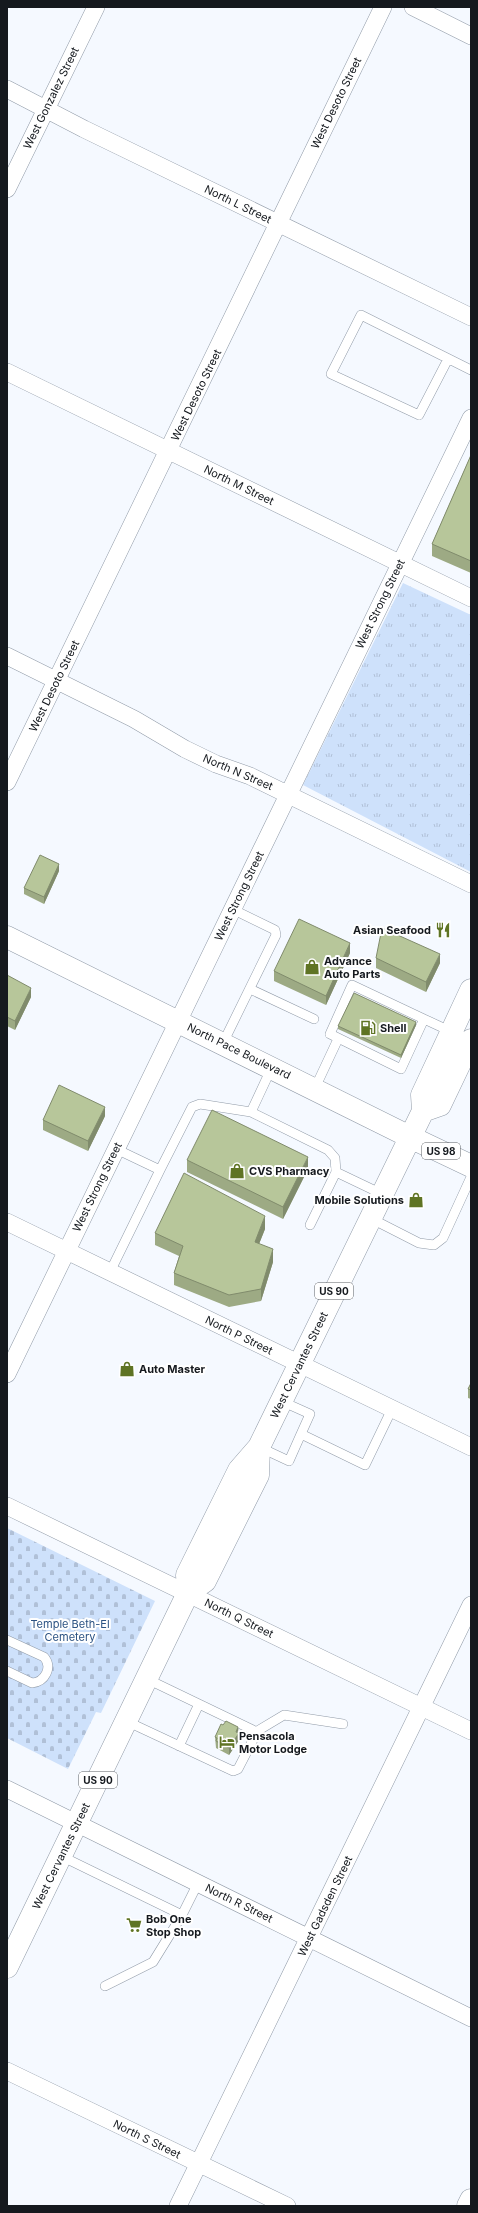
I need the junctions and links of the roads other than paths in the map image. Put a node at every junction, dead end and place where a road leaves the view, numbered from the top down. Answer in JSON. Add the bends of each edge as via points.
{"nodes":[{"id":1,"x":96,"y":7,"type":"edge"},
{"id":2,"x":383,"y":7,"type":"edge"},
{"id":3,"x":413,"y":7,"type":"edge"},
{"id":4,"x":471,"y":36,"type":"edge"},
{"id":5,"x":7,"y":89,"type":"edge"},
{"id":6,"x":46,"y":109,"type":"junction"},
{"id":7,"x":7,"y":189,"type":"edge"},
{"id":8,"x":278,"y":224,"type":"junction"},
{"id":9,"x":471,"y":317,"type":"edge"},
{"id":10,"x":448,"y":359,"type":"junction"},
{"id":11,"x":471,"y":370,"type":"edge"},
{"id":12,"x":7,"y":372,"type":"edge"},
{"id":13,"x":471,"y":418,"type":"edge"},
{"id":14,"x":169,"y":451,"type":"junction"},
{"id":15,"x":400,"y":564,"type":"junction"},
{"id":16,"x":471,"y":598,"type":"edge"},
{"id":17,"x":7,"y":656,"type":"edge"},
{"id":18,"x":56,"y":680,"type":"junction"},
{"id":19,"x":7,"y":782,"type":"edge"},
{"id":20,"x":288,"y":794,"type":"junction"},
{"id":21,"x":471,"y":884,"type":"edge"},
{"id":22,"x":232,"y":909,"type":"junction"},
{"id":23,"x":7,"y":937,"type":"edge"},
{"id":24,"x":250,"y":989,"type":"junction"},
{"id":25,"x":471,"y":990,"type":"edge"},
{"id":26,"x":314,"y":1019,"type":"dead end"},
{"id":27,"x":424,"y":1019,"type":"junction"},
{"id":28,"x":178,"y":1021,"type":"junction"},
{"id":29,"x":461,"y":1036,"type":"edge"},
{"id":30,"x":338,"y":1039,"type":"junction"},
{"id":31,"x":223,"y":1043,"type":"junction"},
{"id":32,"x":272,"y":1067,"type":"junction"},
{"id":33,"x":314,"y":1088,"type":"junction"},
{"id":34,"x":251,"y":1112,"type":"junction"},
{"id":35,"x":410,"y":1137,"type":"junction"},
{"id":36,"x":116,"y":1150,"type":"junction"},
{"id":37,"x":471,"y":1166,"type":"edge"},
{"id":38,"x":160,"y":1170,"type":"junction"},
{"id":39,"x":336,"y":1172,"type":"junction"},
{"id":40,"x":471,"y":1177,"type":"edge"},
{"id":41,"x":382,"y":1194,"type":"junction"},
{"id":42,"x":370,"y":1218,"type":"junction"},
{"id":43,"x":7,"y":1222,"type":"edge"},
{"id":44,"x":310,"y":1225,"type":"dead end"},
{"id":45,"x":67,"y":1251,"type":"junction"},
{"id":46,"x":110,"y":1272,"type":"junction"},
{"id":47,"x":299,"y":1364,"type":"junction"},
{"id":48,"x":7,"y":1374,"type":"edge"},
{"id":49,"x":281,"y":1400,"type":"junction"},
{"id":50,"x":392,"y":1409,"type":"junction"},
{"id":51,"x":301,"y":1434,"type":"junction"},
{"id":52,"x":259,"y":1447,"type":"junction"},
{"id":53,"x":471,"y":1448,"type":"edge"},
{"id":54,"x":7,"y":1506,"type":"edge"},
{"id":55,"x":188,"y":1593,"type":"junction"},
{"id":56,"x":471,"y":1605,"type":"edge"},
{"id":57,"x":7,"y":1640,"type":"edge"},
{"id":58,"x":7,"y":1671,"type":"edge"},
{"id":59,"x":146,"y":1679,"type":"junction"},
{"id":60,"x":199,"y":1704,"type":"junction"},
{"id":61,"x":421,"y":1706,"type":"junction"},
{"id":62,"x":126,"y":1721,"type":"junction"},
{"id":63,"x":343,"y":1724,"type":"dead end"},
{"id":64,"x":471,"y":1731,"type":"edge"},
{"id":65,"x":254,"y":1733,"type":"junction"},
{"id":66,"x":179,"y":1746,"type":"junction"},
{"id":67,"x":7,"y":1789,"type":"edge"},
{"id":68,"x":77,"y":1823,"type":"junction"},
{"id":69,"x":61,"y":1856,"type":"junction"},
{"id":70,"x":198,"y":1883,"type":"junction"},
{"id":71,"x":182,"y":1915,"type":"junction"},
{"id":72,"x":310,"y":1938,"type":"junction"},
{"id":73,"x":7,"y":1967,"type":"edge"},
{"id":74,"x":105,"y":1986,"type":"dead end"},
{"id":75,"x":471,"y":2018,"type":"edge"},
{"id":76,"x":7,"y":2071,"type":"edge"},
{"id":77,"x":198,"y":2164,"type":"junction"},
{"id":78,"x":471,"y":2200,"type":"edge"},
{"id":79,"x":178,"y":2206,"type":"edge"},
{"id":80,"x":287,"y":2206,"type":"edge"},
{"id":81,"x":468,"y":2206,"type":"edge"}],
"edges":[{"from":1,"to":6,"type":"street","name":"West Gonzalez Street"},
{"from":2,"to":8,"type":"street","name":"West Desoto Street"},
{"from":3,"to":4,"type":"street"},
{"from":5,"to":6,"type":"street","name":"North L Street"},
{"from":6,"to":7,"type":"street","name":"West Gonzalez Street"},
{"from":6,"to":8,"type":"street","name":"North L Street"},
{"from":8,"to":9,"type":"street","name":"North L Street"},
{"from":8,"to":14,"type":"street","name":"West Desoto Street"},
{"from":10,"to":10,"type":"lane","via":[[361,315],[331,374],[419,415]]},
{"from":10,"to":11,"type":"lane"},
{"from":12,"to":14,"type":"street","name":"North M Street"},
{"from":13,"to":15,"type":"street","name":"West Strong Street"},
{"from":14,"to":15,"type":"street","name":"North M Street"},
{"from":14,"to":18,"type":"street","name":"West Desoto Street"},
{"from":15,"to":16,"type":"street","name":"North M Street"},
{"from":15,"to":20,"type":"street","name":"West Strong Street"},
{"from":17,"to":18,"type":"street","name":"North N Street"},
{"from":18,"to":19,"type":"street","name":"West Desoto Street"},
{"from":18,"to":20,"type":"street","name":"North N Street","via":[[134,719],[184,749]]},
{"from":20,"to":21,"type":"street","name":"North N Street"},
{"from":20,"to":22,"type":"street","name":"West Strong Street"},
{"from":22,"to":24,"type":"lane","via":[[275,930],[276,935]]},
{"from":22,"to":28,"type":"street","name":"West Strong Street"},
{"from":23,"to":28,"type":"main road","name":"North Pace Boulevard"},
{"from":24,"to":26,"type":"lane"},
{"from":24,"to":31,"type":"lane"},
{"from":25,"to":29,"type":"main road","name":"West Cervantes Street","number":"US 90"},
{"from":27,"to":29,"type":"lane"},
{"from":27,"to":30,"type":"lane","via":[[400,1069],[384,1055],[350,1040]]},
{"from":27,"to":30,"type":"lane","via":[[403,1014],[369,998],[352,985],[330,1034]]},
{"from":28,"to":31,"type":"main road","name":"North Pace Boulevard"},
{"from":28,"to":36,"type":"street","name":"West Strong Street"},
{"from":29,"to":35,"type":"main road","name":"West Cervantes Street","number":"US 90","via":[[422,1095],[423,1111]]},
{"from":30,"to":33,"type":"lane"},
{"from":31,"to":32,"type":"main road","name":"North Pace Boulevard"},
{"from":32,"to":33,"type":"main road","name":"North Pace Boulevard"},
{"from":32,"to":34,"type":"lane"},
{"from":33,"to":35,"type":"main road","name":"North Pace Boulevard"},
{"from":34,"to":38,"type":"lane","via":[[195,1105]]},
{"from":34,"to":39,"type":"lane","via":[[328,1150],[335,1158]]},
{"from":35,"to":37,"type":"main road","name":"North Pace Boulevard","number":"US 98"},
{"from":35,"to":41,"type":"main road","name":"West Cervantes Street","number":"US 90"},
{"from":36,"to":38,"type":"lane"},
{"from":36,"to":45,"type":"street","name":"West Strong Street"},
{"from":38,"to":46,"type":"lane"},
{"from":39,"to":41,"type":"lane"},
{"from":39,"to":44,"type":"lane"},
{"from":40,"to":42,"type":"lane","via":[[443,1238],[434,1245],[419,1243]]},
{"from":41,"to":42,"type":"main road","name":"West Cervantes Street","number":"US 90"},
{"from":42,"to":47,"type":"main road","name":"West Cervantes Street","number":"US 90"},
{"from":43,"to":45,"type":"street","name":"North P Street"},
{"from":45,"to":46,"type":"street","name":"North P Street"},
{"from":45,"to":48,"type":"street","name":"West Strong Street"},
{"from":46,"to":47,"type":"street","name":"North P Street"},
{"from":47,"to":49,"type":"main road","name":"West Cervantes Street","number":"US 90"},
{"from":47,"to":50,"type":"street","name":"North P Street"},
{"from":49,"to":51,"type":"lane","via":[[310,1414]]},
{"from":49,"to":52,"type":"main road","name":"West Cervantes Street","number":"US 90"},
{"from":50,"to":51,"type":"lane","via":[[365,1465]]},
{"from":50,"to":53,"type":"street","name":"North P Street"},
{"from":51,"to":52,"type":"lane","via":[[289,1461]]},
{"from":52,"to":55,"type":"main road","name":"West Cervantes Street","number":"US 90","via":[[239,1470],[187,1575]]},
{"from":54,"to":55,"type":"street","name":"North Q Street"},
{"from":55,"to":59,"type":"main road","name":"West Cervantes Street","number":"US 90"},
{"from":55,"to":61,"type":"street","name":"North Q Street"},
{"from":56,"to":61,"type":"street","name":"West Gadsden Street"},
{"from":57,"to":58,"type":"lane","via":[[44,1657],[48,1667],[42,1679],[32,1683]]},
{"from":59,"to":60,"type":"lane"},
{"from":59,"to":62,"type":"main road","name":"West Cervantes Street","number":"US 90"},
{"from":60,"to":65,"type":"lane","via":[[253,1730]]},
{"from":60,"to":66,"type":"lane"},
{"from":61,"to":64,"type":"street","name":"North Q Street"},
{"from":61,"to":72,"type":"street","name":"West Gadsden Street"},
{"from":62,"to":66,"type":"lane"},
{"from":62,"to":68,"type":"main road","name":"West Cervantes Street","number":"US 90"},
{"from":63,"to":65,"type":"lane","via":[[284,1715]]},
{"from":65,"to":66,"type":"lane","via":[[255,1736],[238,1769],[233,1771]]},
{"from":67,"to":68,"type":"street","name":"North R Street"},
{"from":68,"to":69,"type":"main road","name":"West Cervantes Street","number":"US 90"},
{"from":68,"to":70,"type":"street","name":"North R Street"},
{"from":69,"to":71,"type":"lane"},
{"from":69,"to":73,"type":"main road","name":"West Cervantes Street","number":"US 90"},
{"from":70,"to":71,"type":"lane"},
{"from":70,"to":72,"type":"street","name":"North R Street"},
{"from":71,"to":74,"type":"lane","via":[[153,1962]]},
{"from":72,"to":75,"type":"street","name":"North R Street"},
{"from":72,"to":77,"type":"street","name":"West Gadsden Street"},
{"from":76,"to":77,"type":"street","name":"North S Street"},
{"from":77,"to":79,"type":"street","name":"West Gadsden Street"},
{"from":77,"to":80,"type":"street","name":"North S Street"},
{"from":78,"to":81,"type":"main road"}]}
